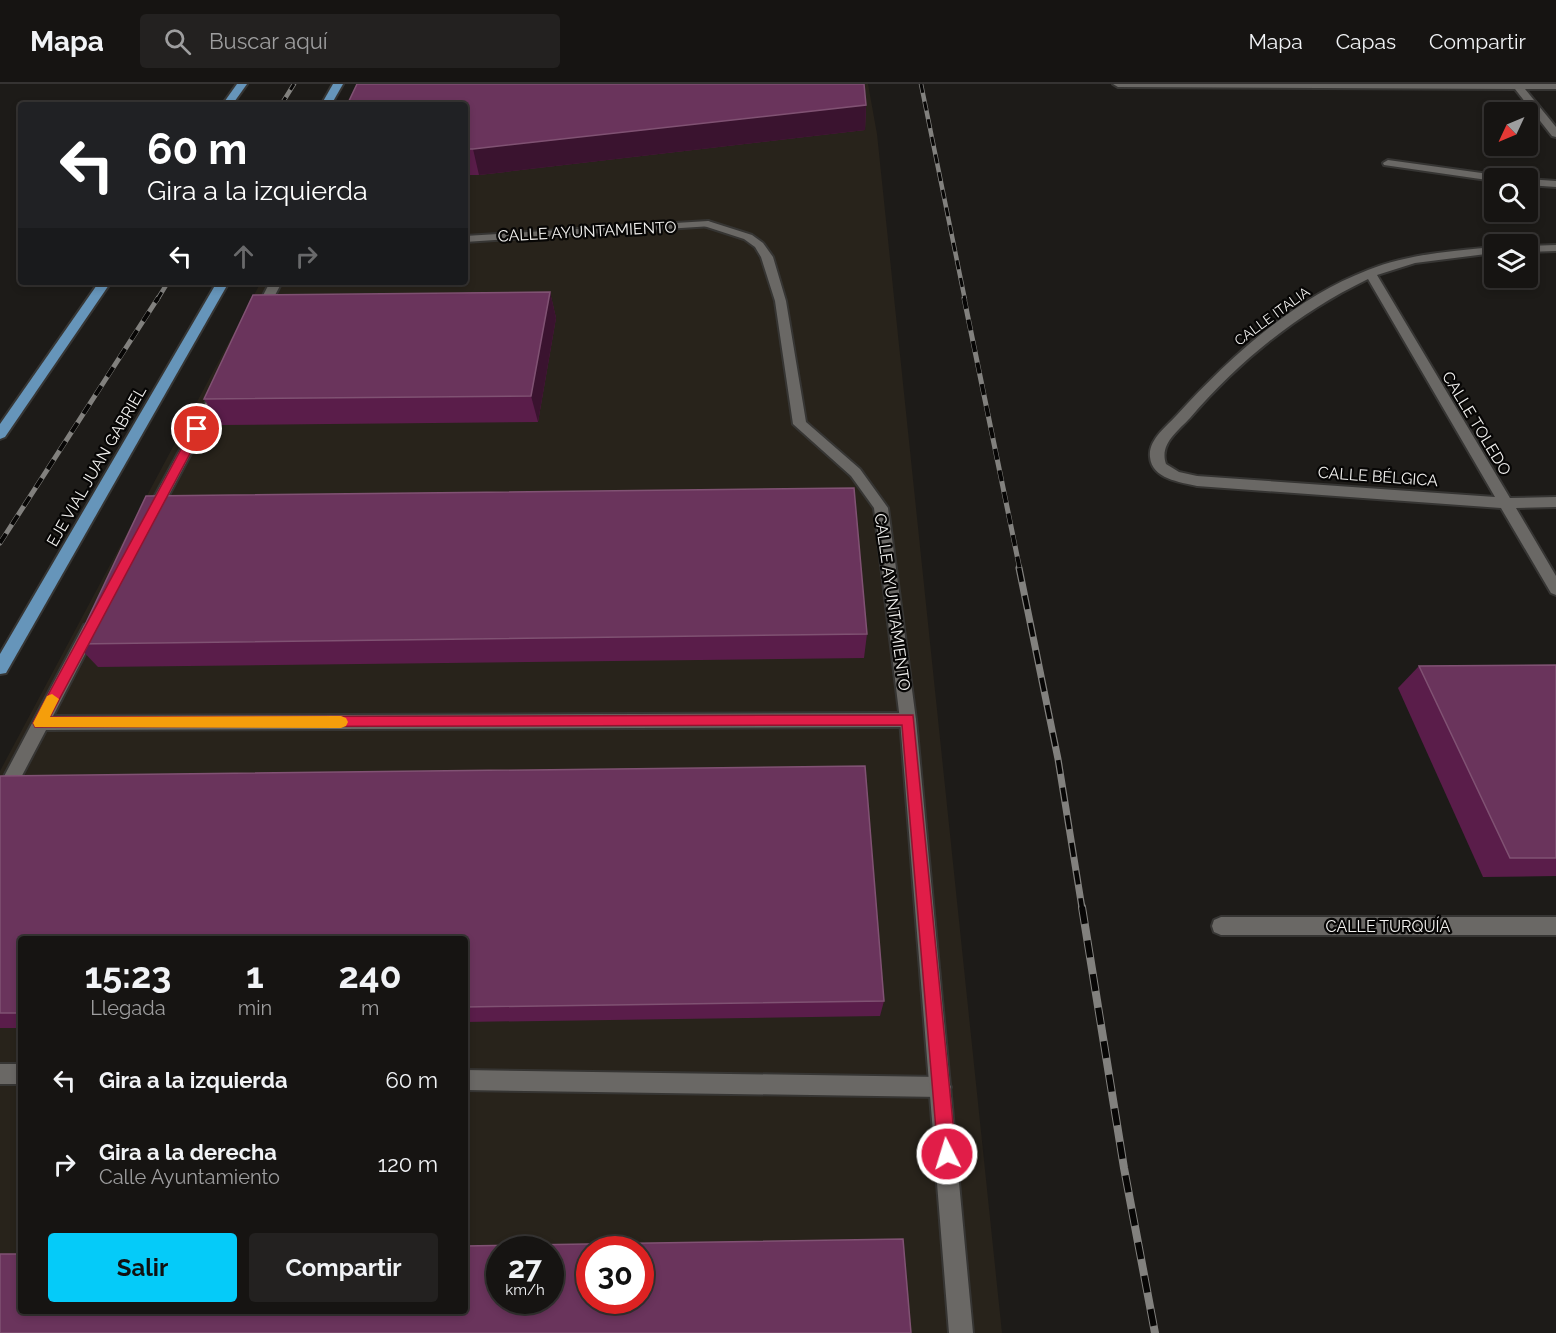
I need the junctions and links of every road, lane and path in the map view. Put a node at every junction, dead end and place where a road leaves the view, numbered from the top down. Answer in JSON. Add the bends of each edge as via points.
{"nodes":[{"id":1,"x":242,"y":84,"type":"edge"},
{"id":2,"x":338,"y":84,"type":"edge"},
{"id":3,"x":1118,"y":84,"type":"edge"},
{"id":4,"x":1259,"y":84,"type":"edge"},
{"id":5,"x":1517,"y":85,"type":"edge"},
{"id":6,"x":1556,"y":87,"type":"edge"},
{"id":7,"x":229,"y":102,"type":"edge"},
{"id":8,"x":328,"y":102,"type":"edge"},
{"id":9,"x":1556,"y":134,"type":"edge"},
{"id":10,"x":1388,"y":163,"type":"dead end"},
{"id":11,"x":1484,"y":176,"type":"edge"},
{"id":12,"x":1538,"y":183,"type":"edge"},
{"id":13,"x":1556,"y":184,"type":"edge"},
{"id":14,"x":468,"y":239,"type":"edge"},
{"id":15,"x":1556,"y":248,"type":"edge"},
{"id":16,"x":1538,"y":249,"type":"edge"},
{"id":17,"x":1484,"y":251,"type":"edge"},
{"id":18,"x":1370,"y":273,"type":"junction"},
{"id":19,"x":103,"y":285,"type":"edge"},
{"id":20,"x":222,"y":285,"type":"edge"},
{"id":21,"x":274,"y":285,"type":"edge"},
{"id":22,"x":254,"y":324,"type":"edge"},
{"id":23,"x":225,"y":376,"type":"edge"},
{"id":24,"x":0,"y":434,"type":"edge"},
{"id":25,"x":1197,"y":481,"type":"joint"},
{"id":26,"x":1556,"y":502,"type":"edge"},
{"id":27,"x":1506,"y":503,"type":"junction"},
{"id":28,"x":147,"y":524,"type":"edge"},
{"id":29,"x":1556,"y":589,"type":"edge"},
{"id":30,"x":96,"y":618,"type":"edge"},
{"id":31,"x":0,"y":668,"type":"edge"},
{"id":32,"x":908,"y":720,"type":"junction"},
{"id":33,"x":40,"y":723,"type":"junction"},
{"id":34,"x":0,"y":801,"type":"edge"},
{"id":35,"x":1221,"y":926,"type":"dead end"},
{"id":36,"x":1556,"y":926,"type":"edge"},
{"id":37,"x":0,"y":1074,"type":"edge"},
{"id":38,"x":18,"y":1074,"type":"edge"},
{"id":39,"x":468,"y":1080,"type":"edge"},
{"id":40,"x":941,"y":1088,"type":"junction"},
{"id":41,"x":962,"y":1333,"type":"edge"}],
"edges":[{"from":1,"to":7,"type":"main road"},
{"from":2,"to":8,"type":"main road"},
{"from":3,"to":4,"type":"street"},
{"from":4,"to":5,"type":"street"},
{"from":5,"to":6,"type":"street"},
{"from":5,"to":9,"type":"street"},
{"from":10,"to":11,"type":"street"},
{"from":12,"to":13,"type":"street"},
{"from":14,"to":32,"type":"street","name":"CALLE AYUNTAMIENTO","via":[[708,224],[758,243],[768,254],[779,292],[800,424],[852,467],[870,486],[881,508]]},
{"from":15,"to":16,"type":"street"},
{"from":17,"to":18,"type":"street","name":"CALLE ITALIA","via":[[1428,258]]},
{"from":18,"to":25,"type":"street","name":"CALLE ITALIA","via":[[1315,302],[1270,334],[1211,385],[1159,445],[1156,455],[1163,469]]},
{"from":18,"to":27,"type":"street","name":"CALLE TOLEDO"},
{"from":19,"to":24,"type":"main road"},
{"from":20,"to":31,"type":"main road","name":"EJE VIAL JUAN GABRIEL"},
{"from":21,"to":22,"type":"street"},
{"from":23,"to":28,"type":"street"},
{"from":25,"to":27,"type":"street","name":"CALLE BÉLGICA"},
{"from":26,"to":27,"type":"street","name":"CALLE BÉLGICA"},
{"from":27,"to":29,"type":"street","name":"CALLE TOLEDO"},
{"from":30,"to":33,"type":"street"},
{"from":32,"to":33,"type":"street"},
{"from":32,"to":40,"type":"street","name":"CALLE AYUNTAMIENTO"},
{"from":33,"to":34,"type":"street"},
{"from":35,"to":36,"type":"street","name":"CALLE TURQUÍA"},
{"from":37,"to":38,"type":"street"},
{"from":39,"to":40,"type":"street"},
{"from":40,"to":41,"type":"street","name":"CALLE AYUNTAMIENTO"}]}
